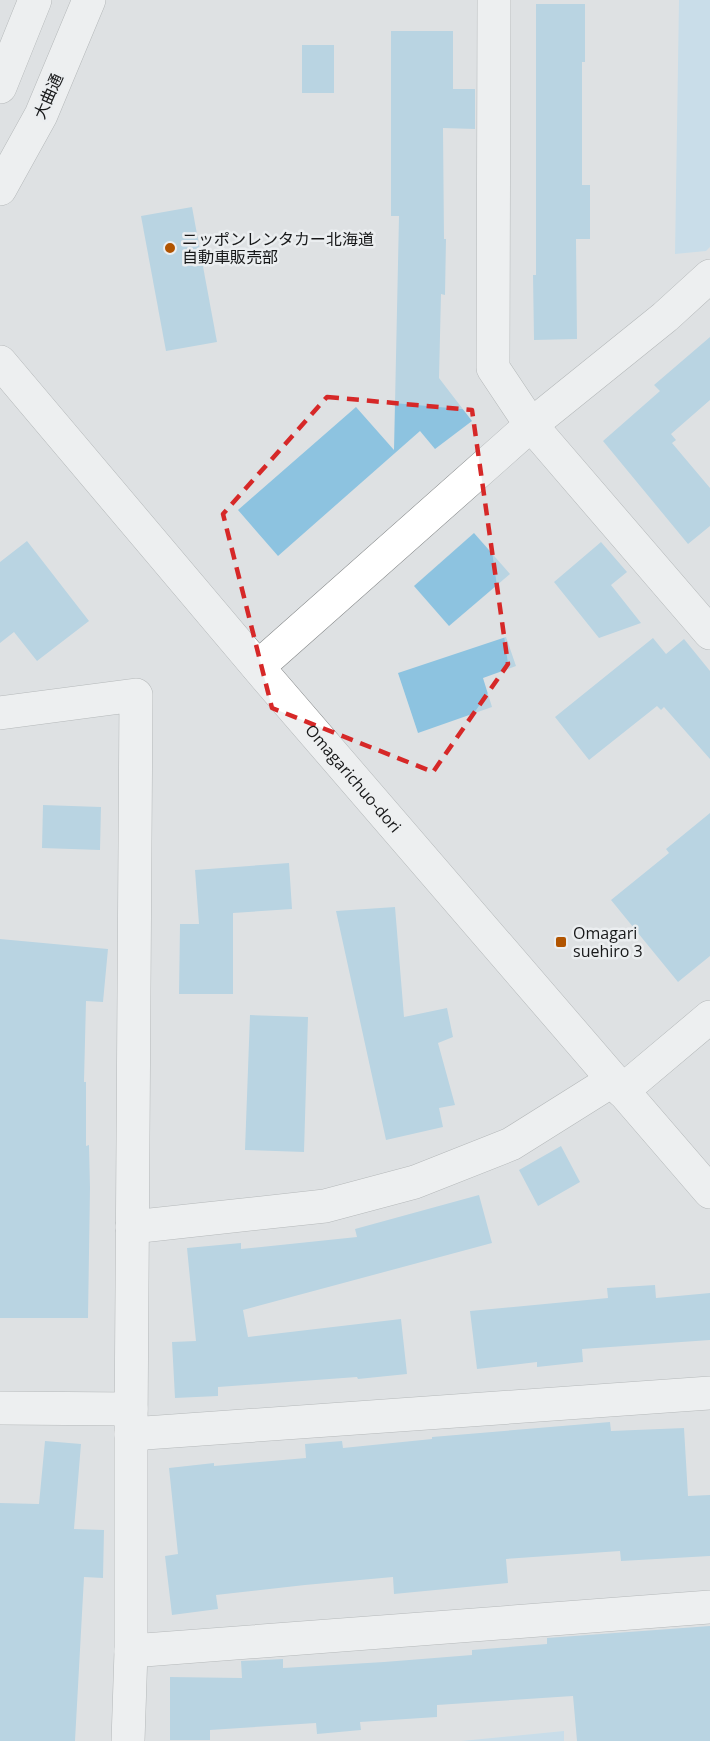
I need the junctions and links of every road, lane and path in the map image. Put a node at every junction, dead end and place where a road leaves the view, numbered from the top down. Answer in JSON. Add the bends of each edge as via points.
{"nodes":[{"id":1,"x":35,"y":0,"type":"edge"},
{"id":2,"x":89,"y":0,"type":"edge"},
{"id":3,"x":494,"y":0,"type":"edge"},
{"id":4,"x":0,"y":87,"type":"edge"},
{"id":5,"x":0,"y":189,"type":"edge"},
{"id":6,"x":710,"y":276,"type":"edge"},
{"id":7,"x":0,"y":362,"type":"edge"},
{"id":8,"x":531,"y":424,"type":"junction"},
{"id":9,"x":704,"y":612,"type":"edge"},
{"id":10,"x":258,"y":667,"type":"junction"},
{"id":11,"x":0,"y":713,"type":"edge"},
{"id":12,"x":710,"y":1017,"type":"edge"},
{"id":13,"x":617,"y":1086,"type":"junction"},
{"id":14,"x":710,"y":1192,"type":"edge"},
{"id":15,"x":132,"y":1227,"type":"junction"},
{"id":16,"x":710,"y":1393,"type":"edge"},
{"id":17,"x":0,"y":1408,"type":"edge"},
{"id":18,"x":131,"y":1422,"type":"junction"},
{"id":19,"x":710,"y":1607,"type":"edge"},
{"id":20,"x":131,"y":1651,"type":"junction"},
{"id":21,"x":128,"y":1741,"type":"edge"}],
"edges":[{"from":1,"to":4,"type":"street"},
{"from":2,"to":5,"type":"street","name":"大曲通","via":[[41,115]]},
{"from":3,"to":8,"type":"street","via":[[493,368]]},
{"from":6,"to":8,"type":"street"},
{"from":7,"to":10,"type":"street","name":"Omagarichuo-dori"},
{"from":8,"to":9,"type":"street"},
{"from":8,"to":10,"type":"street"},
{"from":10,"to":13,"type":"street","name":"Omagarichuo-dori"},
{"from":11,"to":15,"type":"street","via":[[136,695]]},
{"from":12,"to":13,"type":"street"},
{"from":13,"to":14,"type":"street","name":"Omagarichuo-dori"},
{"from":13,"to":15,"type":"street","via":[[512,1144],[415,1182],[325,1206]]},
{"from":15,"to":18,"type":"street"},
{"from":16,"to":18,"type":"street"},
{"from":17,"to":18,"type":"street"},
{"from":18,"to":20,"type":"street"},
{"from":19,"to":20,"type":"street"},
{"from":20,"to":21,"type":"street"}]}
